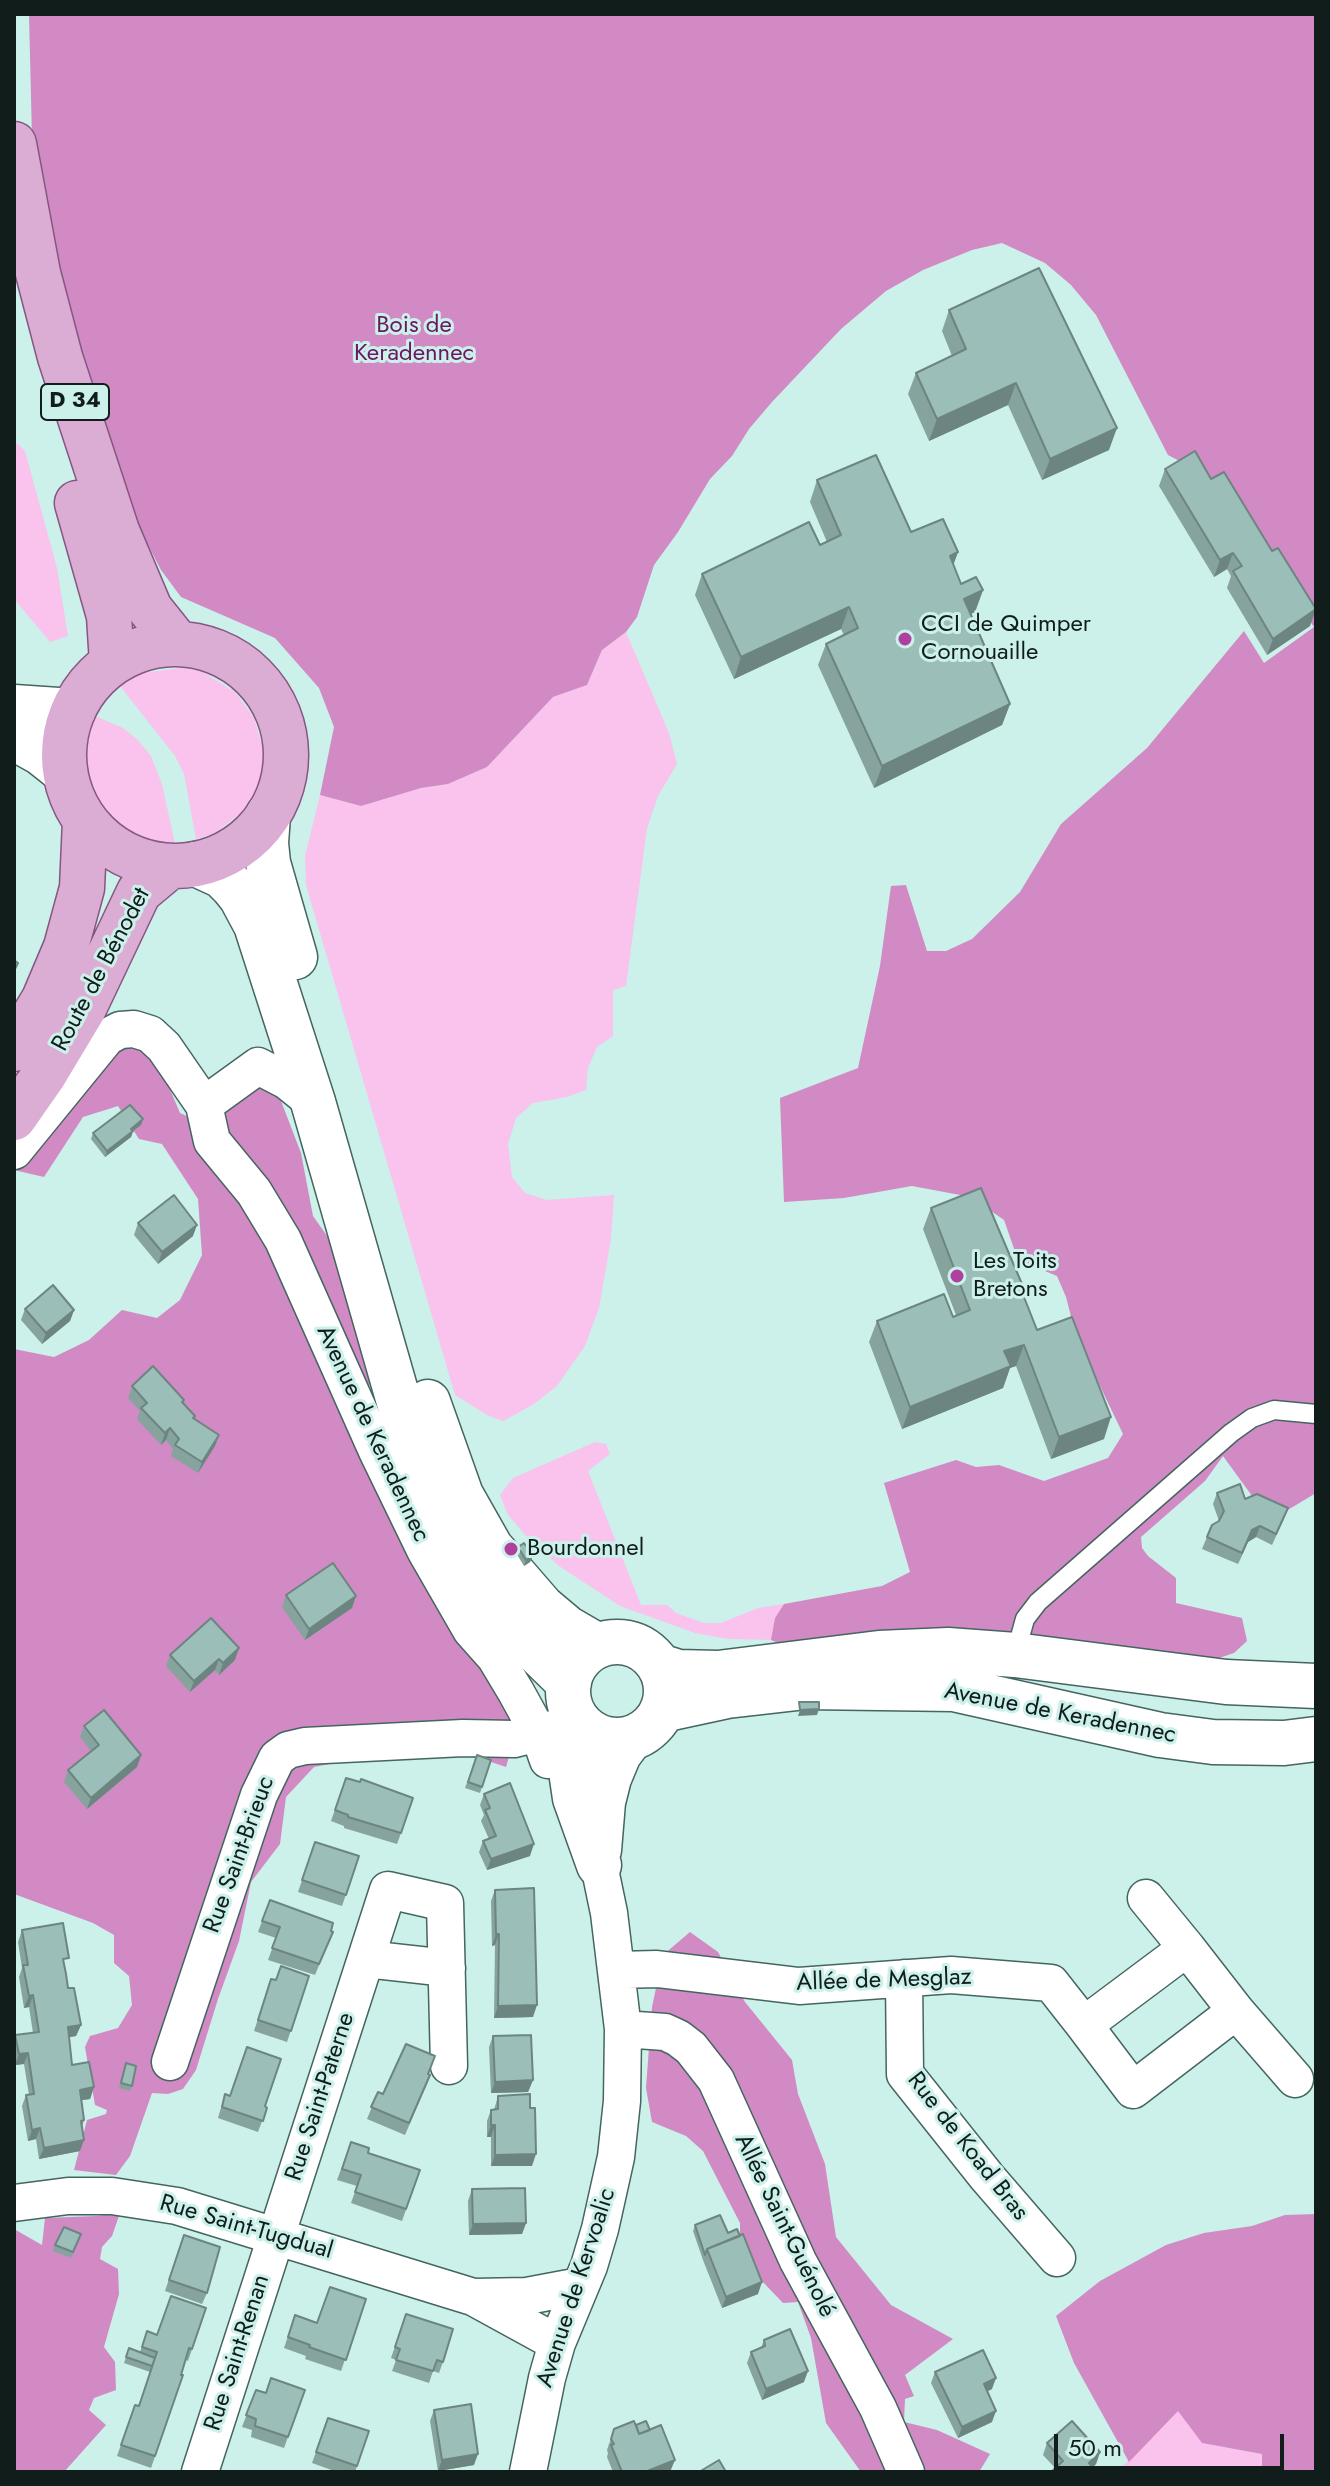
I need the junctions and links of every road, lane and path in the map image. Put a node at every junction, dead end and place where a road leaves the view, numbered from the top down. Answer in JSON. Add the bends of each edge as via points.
{"nodes":[{"id":1,"x":14,"y":144,"type":"edge"},
{"id":2,"x":14,"y":285,"type":"edge"},
{"id":3,"x":178,"y":644,"type":"junction"},
{"id":4,"x":112,"y":663,"type":"junction"},
{"id":5,"x":14,"y":707,"type":"edge"},
{"id":6,"x":73,"y":711,"type":"junction"},
{"id":7,"x":14,"y":738,"type":"edge"},
{"id":8,"x":65,"y":772,"type":"junction"},
{"id":9,"x":268,"y":815,"type":"junction"},
{"id":10,"x":85,"y":821,"type":"junction"},
{"id":11,"x":182,"y":866,"type":"junction"},
{"id":12,"x":14,"y":1049,"type":"edge"},
{"id":13,"x":181,"y":1069,"type":"joint"},
{"id":14,"x":313,"y":1102,"type":"junction"},
{"id":15,"x":204,"y":1105,"type":"junction"},
{"id":16,"x":14,"y":1118,"type":"edge"},
{"id":17,"x":14,"y":1151,"type":"edge"},
{"id":18,"x":1316,"y":1414,"type":"edge"},
{"id":19,"x":598,"y":1646,"type":"junction"},
{"id":20,"x":1015,"y":1655,"type":"junction"},
{"id":21,"x":659,"y":1666,"type":"junction"},
{"id":22,"x":1316,"y":1686,"type":"edge"},
{"id":23,"x":1007,"y":1700,"type":"junction"},
{"id":24,"x":563,"y":1724,"type":"junction"},
{"id":25,"x":647,"y":1724,"type":"junction"},
{"id":26,"x":1316,"y":1739,"type":"edge"},
{"id":27,"x":599,"y":1865,"type":"junction"},
{"id":28,"x":1146,"y":1898,"type":"dead end"},
{"id":29,"x":1187,"y":1948,"type":"junction"},
{"id":30,"x":366,"y":1959,"type":"junction"},
{"id":31,"x":447,"y":1968,"type":"junction"},
{"id":32,"x":617,"y":1970,"type":"junction"},
{"id":33,"x":904,"y":1978,"type":"junction"},
{"id":34,"x":1236,"y":2011,"type":"junction"},
{"id":35,"x":1084,"y":2025,"type":"junction"},
{"id":36,"x":623,"y":2029,"type":"junction"},
{"id":37,"x":170,"y":2062,"type":"dead end"},
{"id":38,"x":449,"y":2066,"type":"dead end"},
{"id":39,"x":1295,"y":2079,"type":"dead end"},
{"id":40,"x":14,"y":2203,"type":"edge"},
{"id":41,"x":276,"y":2234,"type":"junction"},
{"id":42,"x":1057,"y":2258,"type":"dead end"},
{"id":43,"x":580,"y":2286,"type":"junction"},
{"id":44,"x":473,"y":2297,"type":"junction"},
{"id":45,"x":557,"y":2343,"type":"junction"},
{"id":46,"x":200,"y":2472,"type":"edge"},
{"id":47,"x":528,"y":2472,"type":"edge"},
{"id":48,"x":906,"y":2472,"type":"edge"}],
"edges":[{"from":1,"to":3,"type":"main road","number":"D 34","via":[[56,343],[117,531],[150,609]]},
{"from":2,"to":4,"type":"main road","number":"D 34","via":[[104,593]]},
{"from":3,"to":4,"type":"main road","via":[[143,648]]},
{"from":3,"to":9,"type":"main road","via":[[204,647],[235,662],[261,685],[278,715],[286,749],[282,783]]},
{"from":4,"to":6,"type":"main road","via":[[89,684]]},
{"from":5,"to":6,"type":"street"},
{"from":6,"to":8,"type":"main road","via":[[64,741]]},
{"from":7,"to":8,"type":"street"},
{"from":8,"to":10,"type":"main road"},
{"from":9,"to":11,"type":"main road","via":[[225,855]]},
{"from":9,"to":19,"type":"street","via":[[267,853],[278,902],[451,1470],[491,1548],[523,1588],[567,1628]]},
{"from":10,"to":11,"type":"main road","via":[[111,846],[142,861]]},
{"from":10,"to":12,"type":"main road","name":"Route de Bénodet","via":[[82,888],[66,947],[44,999]]},
{"from":11,"to":14,"type":"street","via":[[222,876],[241,897],[256,925]]},
{"from":11,"to":16,"type":"main road","name":"Route de Bénodet","via":[[139,892],[83,1010]]},
{"from":13,"to":15,"type":"street","name":"Avenue de Keradennec"},
{"from":13,"to":17,"type":"street","name":"Route de Bénodet","via":[[150,1034],[120,1030],[97,1048]]},
{"from":14,"to":15,"type":"street","via":[[258,1066]]},
{"from":14,"to":24,"type":"street","via":[[419,1472],[470,1576],[517,1634]]},
{"from":15,"to":24,"type":"street","name":"Avenue de Keradennec","via":[[212,1141],[254,1192],[283,1240],[377,1451],[471,1630]]},
{"from":18,"to":20,"type":"lane","via":[[1274,1410],[1231,1433],[1038,1602],[1025,1619]]},
{"from":19,"to":21,"type":"street","via":[[635,1646]]},
{"from":19,"to":24,"type":"street","via":[[574,1669]]},
{"from":20,"to":21,"type":"street","name":"Avenue de Keradennec","via":[[919,1651],[718,1673]]},
{"from":20,"to":22,"type":"street","name":"Avenue de Keradennec","via":[[1240,1683]]},
{"from":20,"to":23,"type":"street"},
{"from":21,"to":25,"type":"street","via":[[666,1695]]},
{"from":23,"to":25,"type":"street","name":"Avenue de Keradennec","via":[[954,1689],[806,1687],[727,1696]]},
{"from":23,"to":26,"type":"street","name":"Avenue de Keradennec","via":[[1213,1742]]},
{"from":24,"to":25,"type":"street","via":[[606,1739]]},
{"from":24,"to":27,"type":"street","name":"Avenue de Kervoalic","via":[[575,1798]]},
{"from":24,"to":37,"type":"street","name":"Rue Saint-Brieuc","via":[[514,1739],[305,1746],[277,1758],[259,1795]]},
{"from":25,"to":27,"type":"street","name":"Avenue de Kervoalic","via":[[619,1754],[606,1790]]},
{"from":27,"to":32,"type":"street","name":"Avenue de Kervoalic"},
{"from":28,"to":29,"type":"street"},
{"from":29,"to":34,"type":"street"},
{"from":29,"to":35,"type":"street"},
{"from":30,"to":31,"type":"street"},
{"from":30,"to":31,"type":"street","name":"Rue Saint-Paterne","via":[[388,1890],[445,1903]]},
{"from":30,"to":41,"type":"street","name":"Rue Saint-Paterne"},
{"from":31,"to":38,"type":"street","name":"Rue Saint-Paterne"},
{"from":32,"to":33,"type":"street","name":"Allée de Mesglaz","via":[[657,1969],[799,1986]]},
{"from":32,"to":36,"type":"street","name":"Avenue de Kervoalic"},
{"from":33,"to":35,"type":"street","name":"Allée de Mesglaz","via":[[951,1975],[1051,1983]]},
{"from":33,"to":42,"type":"street","name":"Rue de Koad Bras","via":[[905,2074]]},
{"from":34,"to":35,"type":"street","name":"Allée de Mesglaz","via":[[1133,2090]]},
{"from":34,"to":39,"type":"street"},
{"from":36,"to":43,"type":"street","name":"Avenue de Kervoalic","via":[[616,2157]]},
{"from":36,"to":48,"type":"street","name":"Allée Saint-Guénolé","via":[[678,2038],[716,2080],[798,2261],[878,2408]]},
{"from":40,"to":41,"type":"street","name":"Rue Saint-Tugdual","via":[[68,2196],[132,2198]]},
{"from":41,"to":44,"type":"street","name":"Rue Saint-Tugdual"},
{"from":41,"to":46,"type":"street","name":"Rue Saint-Renan"},
{"from":43,"to":44,"type":"street","name":"Rue Saint-Tugdual","via":[[527,2296]]},
{"from":43,"to":45,"type":"street","name":"Avenue de Kervoalic"},
{"from":44,"to":45,"type":"street","name":"Rue Saint-Tugdual"},
{"from":45,"to":47,"type":"street","name":"Avenue de Kervoalic"}]}
